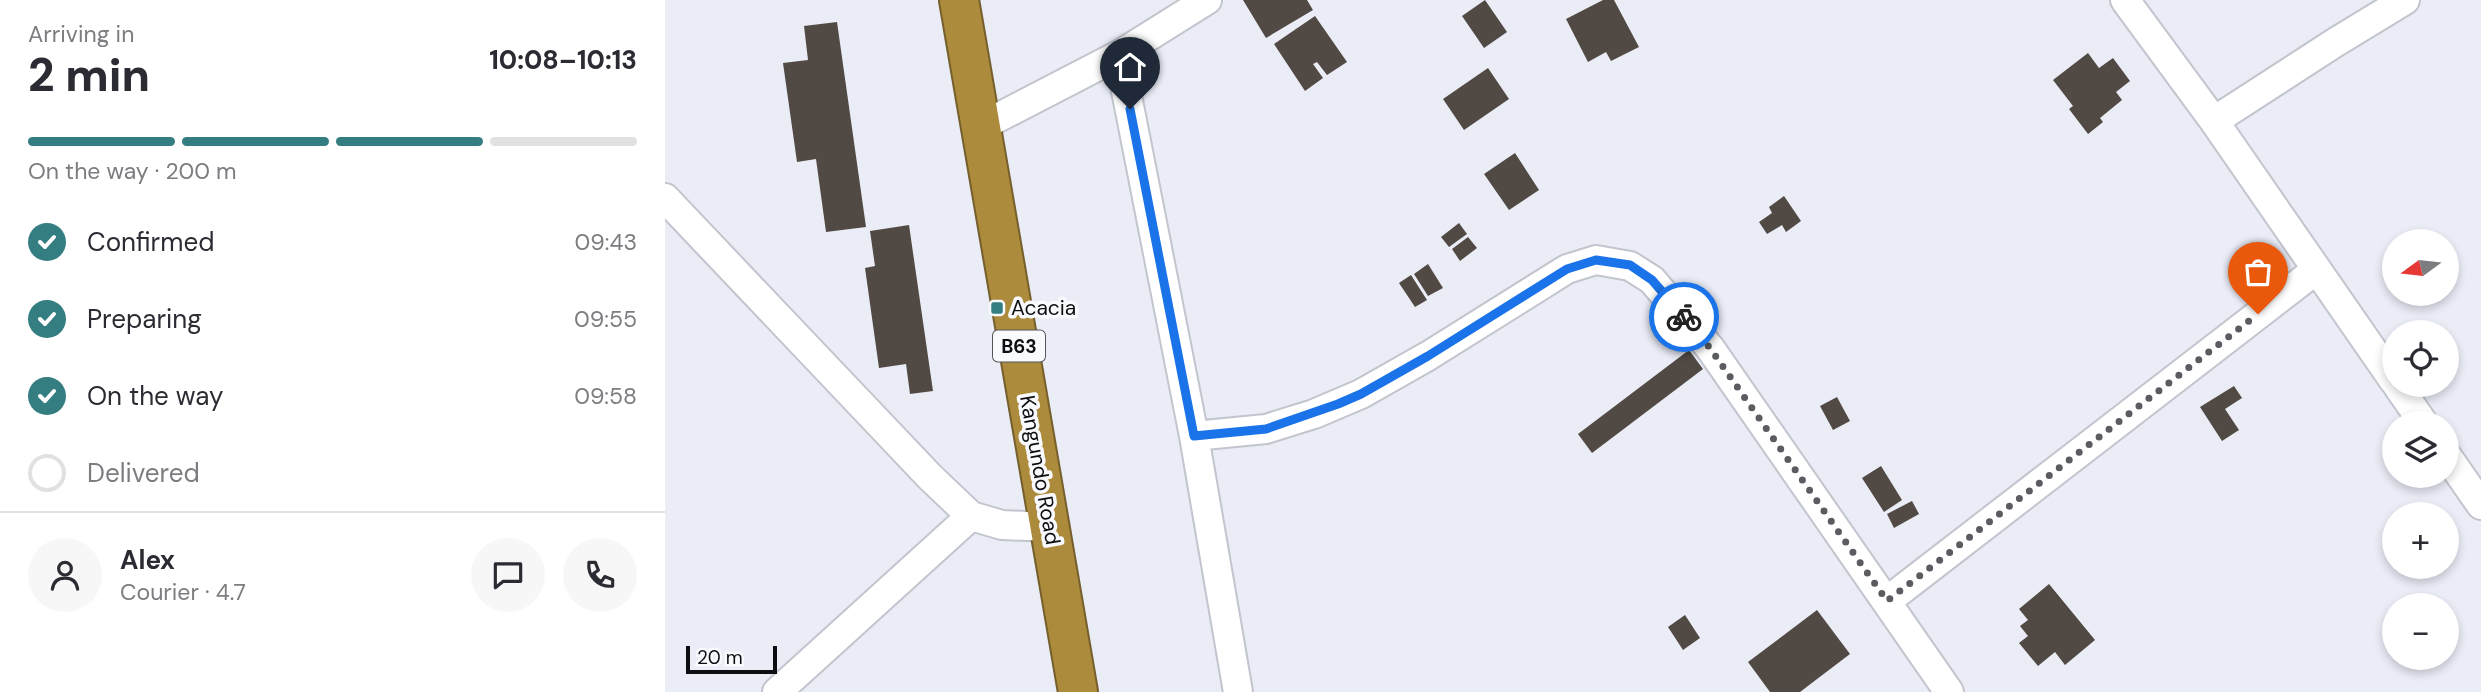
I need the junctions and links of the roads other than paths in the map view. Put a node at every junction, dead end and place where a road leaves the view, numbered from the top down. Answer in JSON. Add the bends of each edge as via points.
{"nodes":[{"id":1,"x":959,"y":0,"type":"edge"},
{"id":2,"x":1207,"y":0,"type":"edge"},
{"id":3,"x":2125,"y":0,"type":"edge"},
{"id":4,"x":2405,"y":0,"type":"edge"},
{"id":5,"x":1119,"y":55,"type":"junction"},
{"id":6,"x":2214,"y":121,"type":"junction"},
{"id":7,"x":982,"y":126,"type":"junction"},
{"id":8,"x":665,"y":198,"type":"edge"},
{"id":9,"x":2316,"y":270,"type":"junction"},
{"id":10,"x":2382,"y":364,"type":"edge"},
{"id":11,"x":1194,"y":436,"type":"junction"},
{"id":12,"x":2459,"y":473,"type":"edge"},
{"id":13,"x":2481,"y":505,"type":"edge"},
{"id":14,"x":971,"y":516,"type":"junction"},
{"id":15,"x":1050,"y":527,"type":"junction"},
{"id":16,"x":1887,"y":601,"type":"junction"},
{"id":17,"x":777,"y":692,"type":"edge"},
{"id":18,"x":1078,"y":692,"type":"edge"},
{"id":19,"x":1237,"y":692,"type":"edge"},
{"id":20,"x":1949,"y":692,"type":"edge"}],
"edges":[{"from":1,"to":7,"type":"highway","name":"Kangundo Road","number":"B63"},
{"from":2,"to":5,"type":"street"},
{"from":3,"to":6,"type":"street"},
{"from":4,"to":6,"type":"street"},
{"from":5,"to":7,"type":"street"},
{"from":5,"to":11,"type":"street"},
{"from":6,"to":9,"type":"street"},
{"from":7,"to":15,"type":"highway","name":"Kangundo Road","number":"B63"},
{"from":8,"to":14,"type":"street"},
{"from":9,"to":10,"type":"street"},
{"from":9,"to":16,"type":"street"},
{"from":11,"to":16,"type":"street","via":[[1266,429],[1314,414],[1428,356],[1567,269],[1596,260],[1630,265],[1652,280],[1710,348]]},
{"from":11,"to":19,"type":"street"},
{"from":12,"to":13,"type":"street"},
{"from":14,"to":15,"type":"street","via":[[1002,525]]},
{"from":14,"to":17,"type":"street"},
{"from":15,"to":18,"type":"highway","name":"Kangundo Road","number":"B63"},
{"from":16,"to":20,"type":"street"}]}
